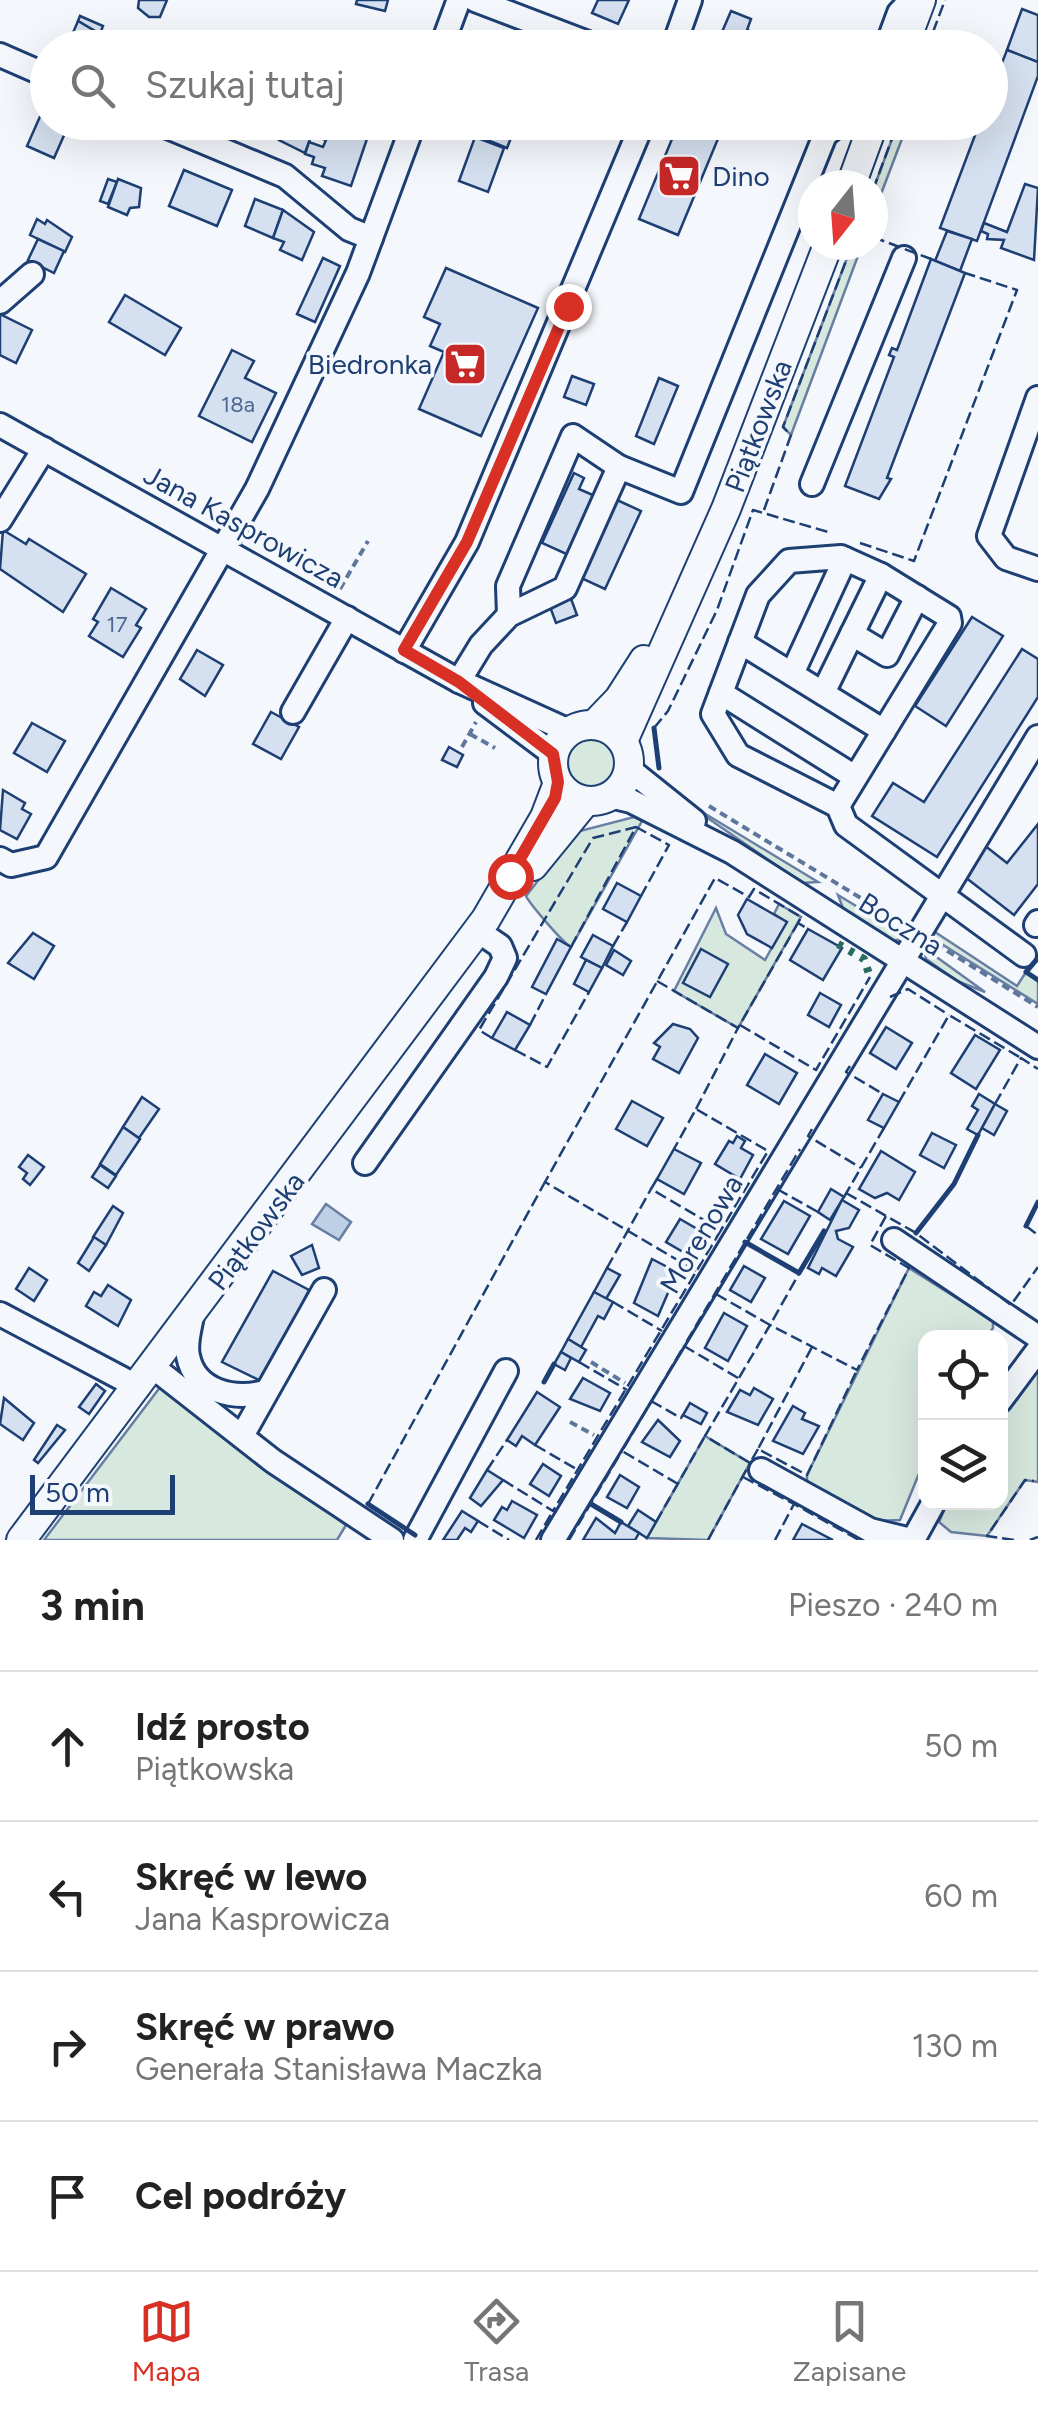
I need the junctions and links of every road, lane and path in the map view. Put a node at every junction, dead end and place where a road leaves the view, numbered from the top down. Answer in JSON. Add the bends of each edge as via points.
{"nodes":[{"id":1,"x":465,"y":0,"type":"edge"},
{"id":2,"x":690,"y":0,"type":"edge"},
{"id":3,"x":911,"y":0,"type":"edge"},
{"id":4,"x":921,"y":0,"type":"edge"},
{"id":5,"x":450,"y":30,"type":"edge"},
{"id":6,"x":550,"y":30,"type":"edge"},
{"id":7,"x":679,"y":30,"type":"edge"},
{"id":8,"x":893,"y":30,"type":"edge"},
{"id":9,"x":910,"y":30,"type":"edge"},
{"id":10,"x":0,"y":55,"type":"edge"},
{"id":11,"x":30,"y":68,"type":"edge"},
{"id":12,"x":199,"y":140,"type":"edge"},
{"id":13,"x":407,"y":140,"type":"edge"},
{"id":14,"x":635,"y":140,"type":"edge"},
{"id":15,"x":823,"y":140,"type":"edge"},
{"id":16,"x":867,"y":140,"type":"edge"},
{"id":17,"x":856,"y":170,"type":"edge"},
{"id":18,"x":371,"y":238,"type":"junction"},
{"id":19,"x":904,"y":258,"type":"dead end"},
{"id":20,"x":822,"y":260,"type":"edge"},
{"id":21,"x":32,"y":274,"type":"dead end"},
{"id":22,"x":0,"y":302,"type":"edge"},
{"id":23,"x":1038,"y":398,"type":"edge"},
{"id":24,"x":0,"y":425,"type":"edge"},
{"id":25,"x":44,"y":449,"type":"junction"},
{"id":26,"x":619,"y":468,"type":"junction"},
{"id":27,"x":812,"y":484,"type":"dead end"},
{"id":28,"x":0,"y":520,"type":"edge"},
{"id":29,"x":368,"y":541,"type":"dead end"},
{"id":30,"x":222,"y":548,"type":"junction"},
{"id":31,"x":845,"y":559,"type":"junction"},
{"id":32,"x":1038,"y":570,"type":"edge"},
{"id":33,"x":881,"y":575,"type":"junction"},
{"id":34,"x":916,"y":597,"type":"junction"},
{"id":35,"x":681,"y":604,"type":"junction"},
{"id":36,"x":338,"y":613,"type":"junction"},
{"id":37,"x":509,"y":615,"type":"junction"},
{"id":38,"x":852,"y":634,"type":"junction"},
{"id":39,"x":740,"y":642,"type":"junction"},
{"id":40,"x":404,"y":650,"type":"junction"},
{"id":41,"x":792,"y":674,"type":"junction"},
{"id":42,"x":459,"y":682,"type":"junction"},
{"id":43,"x":721,"y":693,"type":"junction"},
{"id":44,"x":822,"y":693,"type":"junction"},
{"id":45,"x":293,"y":712,"type":"dead end"},
{"id":46,"x":481,"y":714,"type":"dead end"},
{"id":47,"x":884,"y":730,"type":"junction"},
{"id":48,"x":470,"y":734,"type":"junction"},
{"id":49,"x":572,"y":736,"type":"junction"},
{"id":50,"x":1038,"y":737,"type":"edge"},
{"id":51,"x":462,"y":746,"type":"dead end"},
{"id":52,"x":495,"y":748,"type":"dead end"},
{"id":53,"x":626,"y":755,"type":"junction"},
{"id":54,"x":855,"y":777,"type":"junction"},
{"id":55,"x":558,"y":782,"type":"junction"},
{"id":56,"x":598,"y":799,"type":"junction"},
{"id":57,"x":707,"y":805,"type":"dead end"},
{"id":58,"x":838,"y":806,"type":"junction"},
{"id":59,"x":732,"y":852,"type":"junction"},
{"id":60,"x":0,"y":859,"type":"edge"},
{"id":61,"x":940,"y":895,"type":"junction"},
{"id":62,"x":482,"y":925,"type":"junction"},
{"id":63,"x":912,"y":929,"type":"dead end"},
{"id":64,"x":928,"y":939,"type":"dead end"},
{"id":65,"x":1024,"y":955,"type":"dead end"},
{"id":66,"x":900,"y":959,"type":"junction"},
{"id":67,"x":1038,"y":1008,"type":"edge"},
{"id":68,"x":1038,"y":1047,"type":"edge"},
{"id":69,"x":364,"y":1162,"type":"dead end"},
{"id":70,"x":894,"y":1240,"type":"dead end"},
{"id":71,"x":324,"y":1290,"type":"dead end"},
{"id":72,"x":0,"y":1314,"type":"edge"},
{"id":73,"x":1019,"y":1333,"type":"edge"},
{"id":74,"x":1038,"y":1350,"type":"edge"},
{"id":75,"x":591,"y":1362,"type":"dead end"},
{"id":76,"x":160,"y":1366,"type":"junction"},
{"id":77,"x":506,"y":1371,"type":"dead end"},
{"id":78,"x":629,"y":1385,"type":"dead end"},
{"id":79,"x":1008,"y":1389,"type":"edge"},
{"id":80,"x":265,"y":1392,"type":"junction"},
{"id":81,"x":570,"y":1422,"type":"dead end"},
{"id":82,"x":242,"y":1436,"type":"junction"},
{"id":83,"x":598,"y":1438,"type":"dead end"},
{"id":84,"x":761,"y":1470,"type":"dead end"},
{"id":85,"x":923,"y":1510,"type":"edge"},
{"id":86,"x":929,"y":1510,"type":"edge"},
{"id":87,"x":915,"y":1535,"type":"edge"},
{"id":88,"x":22,"y":1540,"type":"edge"},
{"id":89,"x":392,"y":1540,"type":"edge"},
{"id":90,"x":415,"y":1540,"type":"edge"},
{"id":91,"x":553,"y":1540,"type":"edge"}],
"edges":[{"from":1,"to":5,"type":"street"},
{"from":1,"to":6,"type":"street"},
{"from":2,"to":7,"type":"street"},
{"from":3,"to":8,"type":"street"},
{"from":4,"to":9,"type":"main road"},
{"from":10,"to":11,"type":"street"},
{"from":12,"to":18,"type":"street","via":[[285,176],[349,229]]},
{"from":13,"to":18,"type":"street"},
{"from":14,"to":40,"type":"street","via":[[467,542]]},
{"from":15,"to":26,"type":"street","via":[[680,492]]},
{"from":16,"to":17,"type":"main road"},
{"from":18,"to":30,"type":"street","via":[[257,489]]},
{"from":19,"to":27,"type":"street"},
{"from":20,"to":35,"type":"main road","name":"Piątkowska","via":[[726,509]]},
{"from":21,"to":22,"type":"street"},
{"from":23,"to":32,"type":"street","via":[[989,536],[1006,558]]},
{"from":24,"to":25,"type":"street","name":"Jana Kasprowicza"},
{"from":25,"to":28,"type":"street"},
{"from":25,"to":30,"type":"street","name":"Jana Kasprowicza"},
{"from":26,"to":37,"type":"street","via":[[565,588]]},
{"from":26,"to":37,"type":"street","via":[[572,436],[508,586]]},
{"from":29,"to":36,"type":"path"},
{"from":30,"to":36,"type":"street","name":"Jana Kasprowicza"},
{"from":30,"to":60,"type":"street","via":[[46,857],[12,865]]},
{"from":31,"to":33,"type":"street"},
{"from":31,"to":39,"type":"street","via":[[789,561],[758,595]]},
{"from":31,"to":41,"type":"street"},
{"from":33,"to":34,"type":"street"},
{"from":33,"to":38,"type":"street"},
{"from":34,"to":38,"type":"street","via":[[887,654]]},
{"from":34,"to":47,"type":"street","via":[[950,624]]},
{"from":35,"to":49,"type":"main road","name":"Piątkowska","via":[[619,699]]},
{"from":35,"to":53,"type":"main road","name":"Piątkowska"},
{"from":36,"to":40,"type":"street","name":"Jana Kasprowicza"},
{"from":36,"to":45,"type":"street"},
{"from":37,"to":42,"type":"street"},
{"from":38,"to":44,"type":"street"},
{"from":39,"to":41,"type":"street"},
{"from":39,"to":43,"type":"street"},
{"from":40,"to":42,"type":"street","name":"Jana Kasprowicza"},
{"from":41,"to":44,"type":"street"},
{"from":42,"to":49,"type":"street","name":"Jana Kasprowicza"},
{"from":43,"to":54,"type":"street"},
{"from":43,"to":58,"type":"street","via":[[713,714],[738,755]]},
{"from":44,"to":47,"type":"street"},
{"from":46,"to":48,"type":"path"},
{"from":47,"to":54,"type":"street"},
{"from":48,"to":51,"type":"path"},
{"from":48,"to":52,"type":"path"},
{"from":49,"to":53,"type":"main road"},
{"from":49,"to":55,"type":"main road"},
{"from":50,"to":61,"type":"street","name":"Morenowa"},
{"from":53,"to":56,"type":"main road","name":"Piątkowska","via":[[619,789]]},
{"from":53,"to":59,"type":"street","name":"Boczna"},
{"from":54,"to":58,"type":"street"},
{"from":55,"to":56,"type":"main road","via":[[575,798]]},
{"from":55,"to":62,"type":"main road","name":"Piątkowska"},
{"from":56,"to":59,"type":"street","name":"Boczna","via":[[631,801]]},
{"from":56,"to":62,"type":"main road","name":"Piątkowska"},
{"from":57,"to":63,"type":"path"},
{"from":58,"to":61,"type":"street","via":[[846,825]]},
{"from":59,"to":66,"type":"street","name":"Boczna"},
{"from":61,"to":65,"type":"street"},
{"from":61,"to":66,"type":"street","name":"Morenowa"},
{"from":62,"to":69,"type":"street","via":[[505,958],[496,977]]},
{"from":62,"to":76,"type":"main road","name":"Piątkowska"},
{"from":64,"to":67,"type":"path"},
{"from":66,"to":68,"type":"street","name":"Boczna"},
{"from":66,"to":91,"type":"street","name":"Morenowa"},
{"from":70,"to":73,"type":"street"},
{"from":71,"to":80,"type":"street"},
{"from":72,"to":76,"type":"street"},
{"from":74,"to":79,"type":"street"},
{"from":75,"to":78,"type":"path"},
{"from":76,"to":80,"type":"street","via":[[218,1393]]},
{"from":76,"to":82,"type":"street"},
{"from":76,"to":88,"type":"main road","name":"Piątkowska"},
{"from":77,"to":90,"type":"street"},
{"from":80,"to":82,"type":"street"},
{"from":81,"to":83,"type":"path"},
{"from":82,"to":89,"type":"street"},
{"from":84,"to":87,"type":"street","via":[[870,1530]]},
{"from":85,"to":87,"type":"street"},
{"from":86,"to":87,"type":"street"}]}
